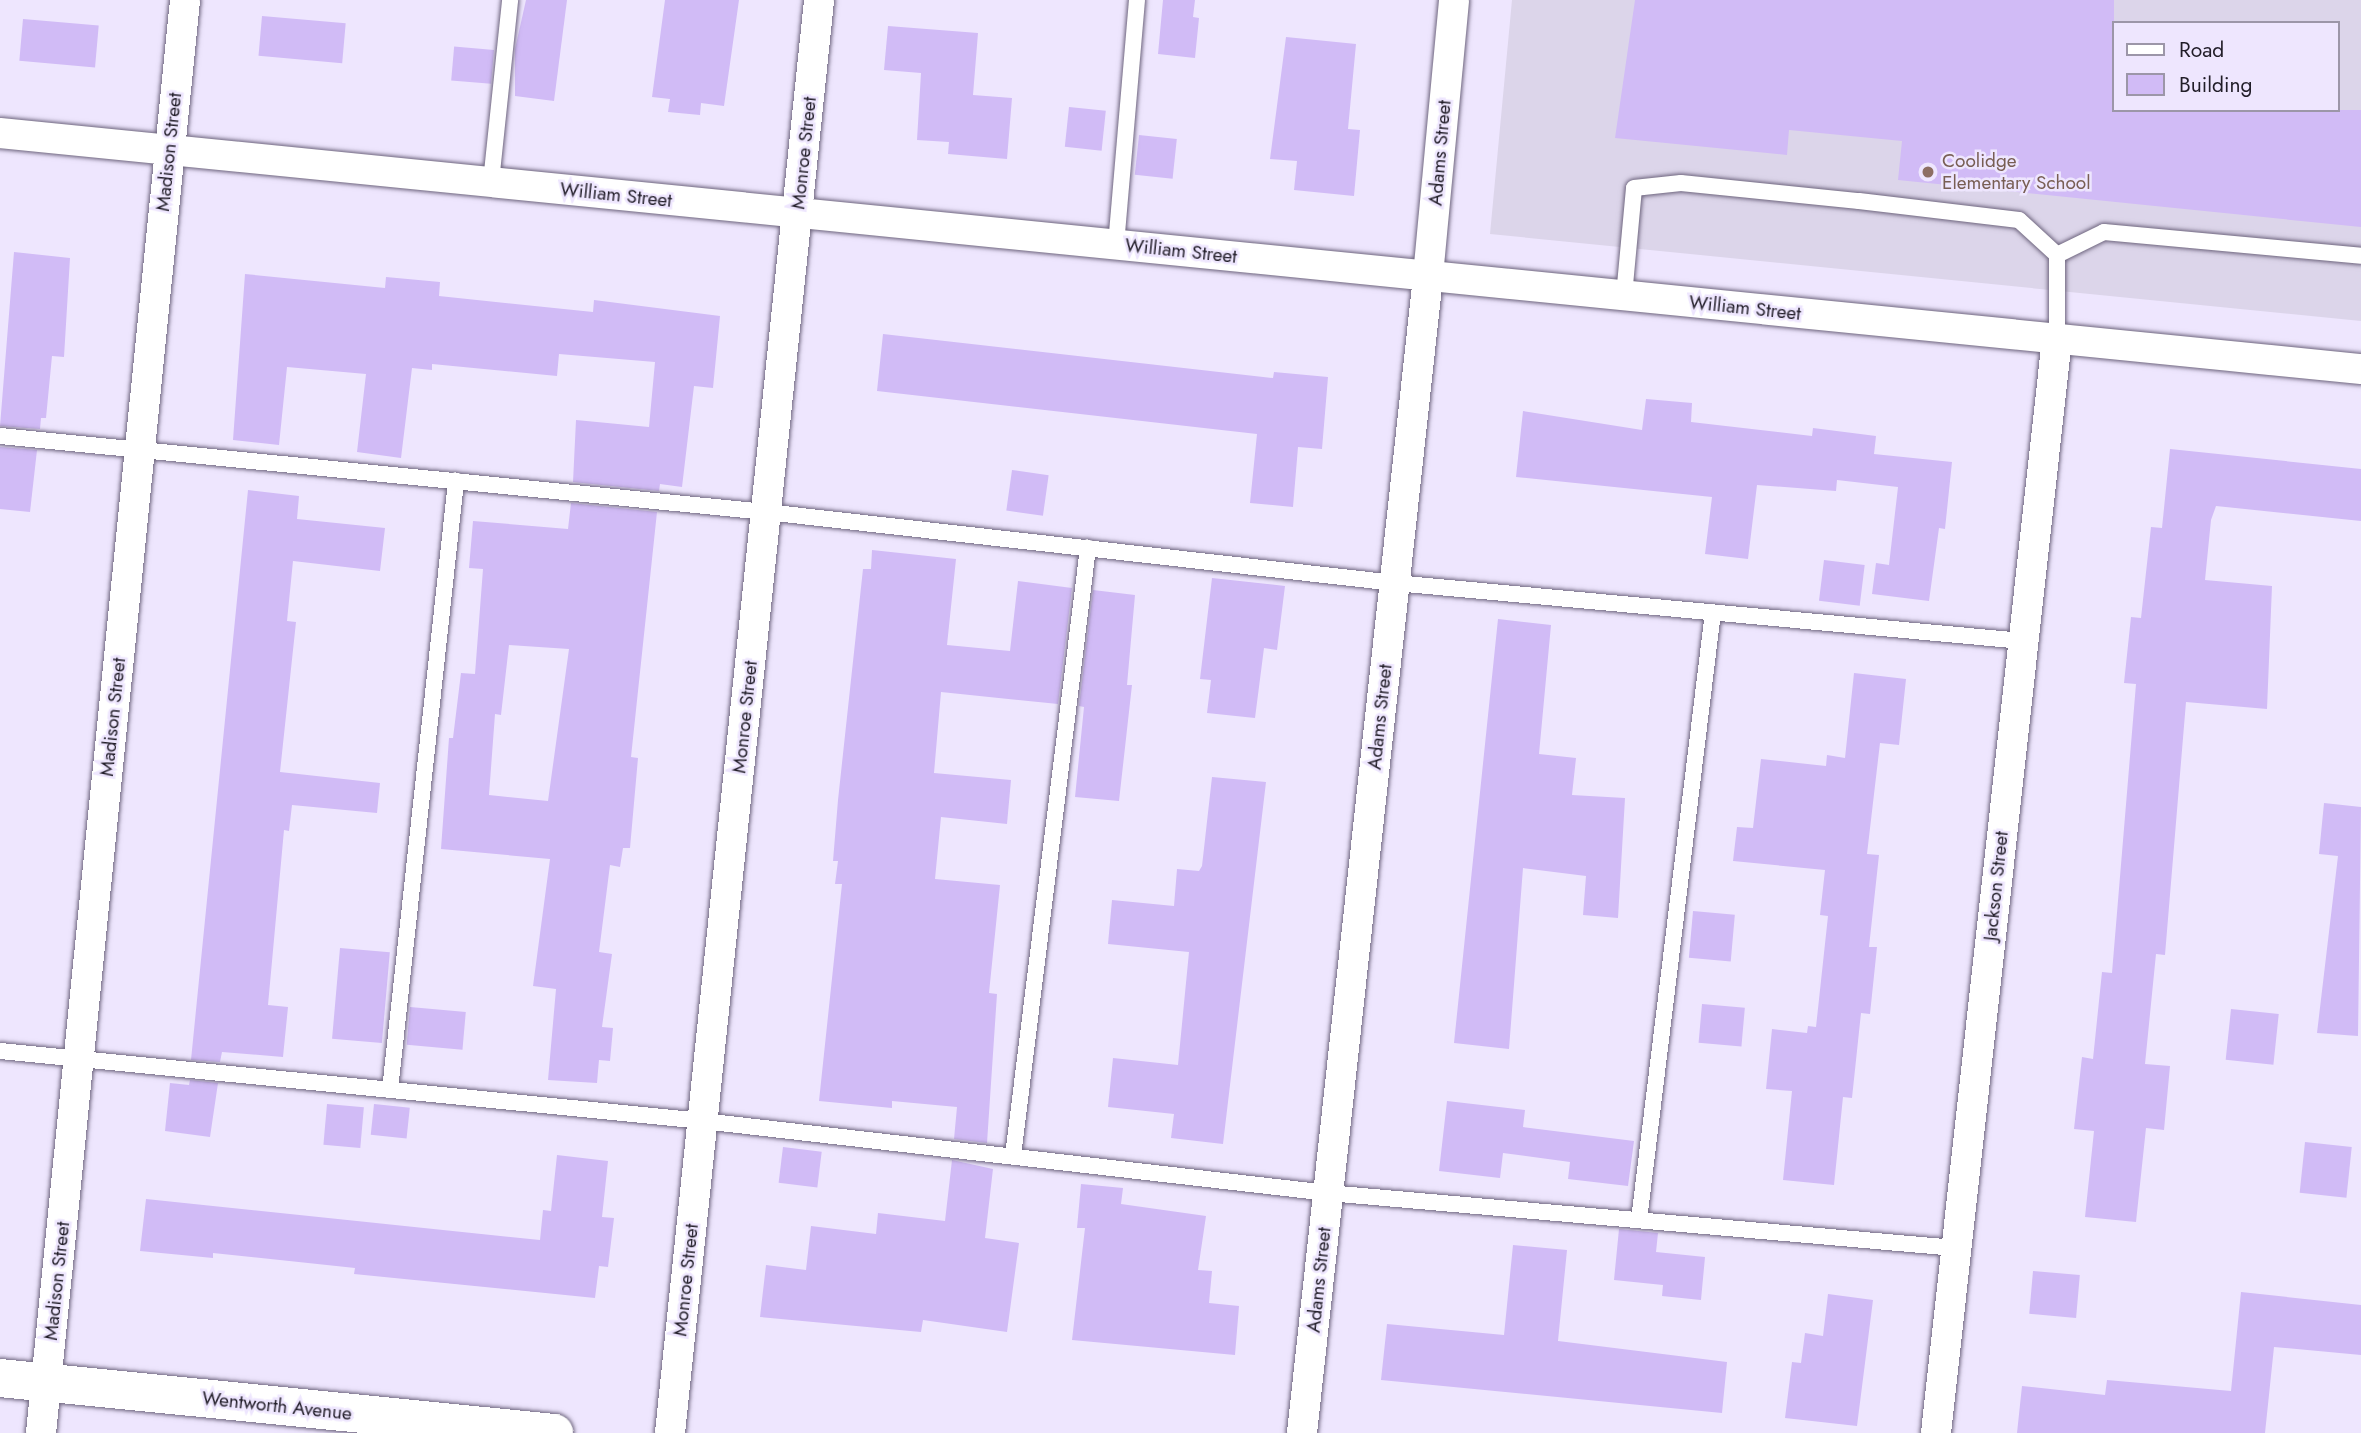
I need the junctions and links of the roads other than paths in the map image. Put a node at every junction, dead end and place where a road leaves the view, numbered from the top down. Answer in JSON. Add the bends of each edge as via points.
{"nodes":[{"id":1,"x":184,"y":0,"type":"edge"},
{"id":2,"x":510,"y":0,"type":"edge"},
{"id":3,"x":819,"y":0,"type":"edge"},
{"id":4,"x":1137,"y":0,"type":"edge"},
{"id":5,"x":1454,"y":0,"type":"edge"},
{"id":6,"x":0,"y":133,"type":"edge"},
{"id":7,"x":170,"y":150,"type":"junction"},
{"id":8,"x":491,"y":183,"type":"junction"},
{"id":9,"x":798,"y":213,"type":"junction"},
{"id":10,"x":1116,"y":245,"type":"junction"},
{"id":11,"x":2057,"y":255,"type":"junction"},
{"id":12,"x":2361,"y":256,"type":"edge"},
{"id":13,"x":1428,"y":276,"type":"junction"},
{"id":14,"x":1624,"y":296,"type":"junction"},
{"id":15,"x":2057,"y":339,"type":"junction"},
{"id":16,"x":2361,"y":369,"type":"edge"},
{"id":17,"x":0,"y":436,"type":"edge"},
{"id":18,"x":140,"y":450,"type":"junction"},
{"id":19,"x":456,"y":481,"type":"junction"},
{"id":20,"x":766,"y":512,"type":"junction"},
{"id":21,"x":1088,"y":548,"type":"junction"},
{"id":22,"x":1395,"y":583,"type":"junction"},
{"id":23,"x":1713,"y":612,"type":"junction"},
{"id":24,"x":2023,"y":641,"type":"junction"},
{"id":25,"x":0,"y":1051,"type":"edge"},
{"id":26,"x":79,"y":1059,"type":"junction"},
{"id":27,"x":390,"y":1090,"type":"junction"},
{"id":28,"x":703,"y":1121,"type":"junction"},
{"id":29,"x":1013,"y":1156,"type":"junction"},
{"id":30,"x":1328,"y":1193,"type":"junction"},
{"id":31,"x":1639,"y":1220,"type":"junction"},
{"id":32,"x":1956,"y":1248,"type":"junction"},
{"id":33,"x":0,"y":1378,"type":"edge"},
{"id":34,"x":47,"y":1383,"type":"junction"},
{"id":35,"x":41,"y":1433,"type":"edge"},
{"id":36,"x":554,"y":1433,"type":"edge"},
{"id":37,"x":670,"y":1433,"type":"edge"},
{"id":38,"x":1302,"y":1433,"type":"edge"},
{"id":39,"x":1936,"y":1433,"type":"edge"}],
"edges":[{"from":1,"to":7,"type":"street","name":"Madison Street"},
{"from":2,"to":8,"type":"lane"},
{"from":3,"to":9,"type":"street","name":"Monroe Street"},
{"from":4,"to":10,"type":"lane"},
{"from":5,"to":13,"type":"street","name":"Adams Street"},
{"from":6,"to":7,"type":"street","name":"William Street"},
{"from":7,"to":8,"type":"street","name":"William Street"},
{"from":7,"to":18,"type":"street","name":"Madison Street"},
{"from":8,"to":9,"type":"street","name":"William Street"},
{"from":9,"to":10,"type":"street","name":"William Street"},
{"from":9,"to":20,"type":"street","name":"Monroe Street"},
{"from":10,"to":13,"type":"street","name":"William Street"},
{"from":11,"to":12,"type":"lane","via":[[2104,232]]},
{"from":11,"to":14,"type":"lane","via":[[2019,220],[1681,183],[1634,188]]},
{"from":11,"to":15,"type":"lane"},
{"from":13,"to":14,"type":"street","name":"William Street"},
{"from":13,"to":22,"type":"street","name":"Adams Street"},
{"from":14,"to":15,"type":"street","name":"William Street"},
{"from":15,"to":16,"type":"street","name":"William Street"},
{"from":15,"to":24,"type":"street","name":"Jackson Street"},
{"from":17,"to":18,"type":"lane"},
{"from":18,"to":19,"type":"lane"},
{"from":18,"to":26,"type":"street","name":"Madison Street"},
{"from":19,"to":20,"type":"lane"},
{"from":19,"to":27,"type":"lane"},
{"from":20,"to":21,"type":"lane"},
{"from":20,"to":28,"type":"street","name":"Monroe Street"},
{"from":21,"to":22,"type":"lane"},
{"from":21,"to":29,"type":"lane"},
{"from":22,"to":23,"type":"lane"},
{"from":22,"to":30,"type":"street","name":"Adams Street"},
{"from":23,"to":24,"type":"lane"},
{"from":23,"to":31,"type":"lane"},
{"from":24,"to":32,"type":"street","name":"Jackson Street"},
{"from":25,"to":26,"type":"lane"},
{"from":26,"to":27,"type":"lane"},
{"from":26,"to":34,"type":"street","name":"Madison Street"},
{"from":27,"to":28,"type":"lane"},
{"from":28,"to":29,"type":"lane"},
{"from":28,"to":37,"type":"street","name":"Monroe Street"},
{"from":29,"to":30,"type":"lane"},
{"from":30,"to":31,"type":"lane"},
{"from":30,"to":38,"type":"street","name":"Adams Street"},
{"from":31,"to":32,"type":"lane"},
{"from":32,"to":39,"type":"street","name":"Jackson Street"},
{"from":33,"to":34,"type":"street","name":"Wentworth Avenue"},
{"from":34,"to":35,"type":"street","name":"Madison Street"},
{"from":34,"to":36,"type":"street","name":"Wentworth Avenue"}]}
